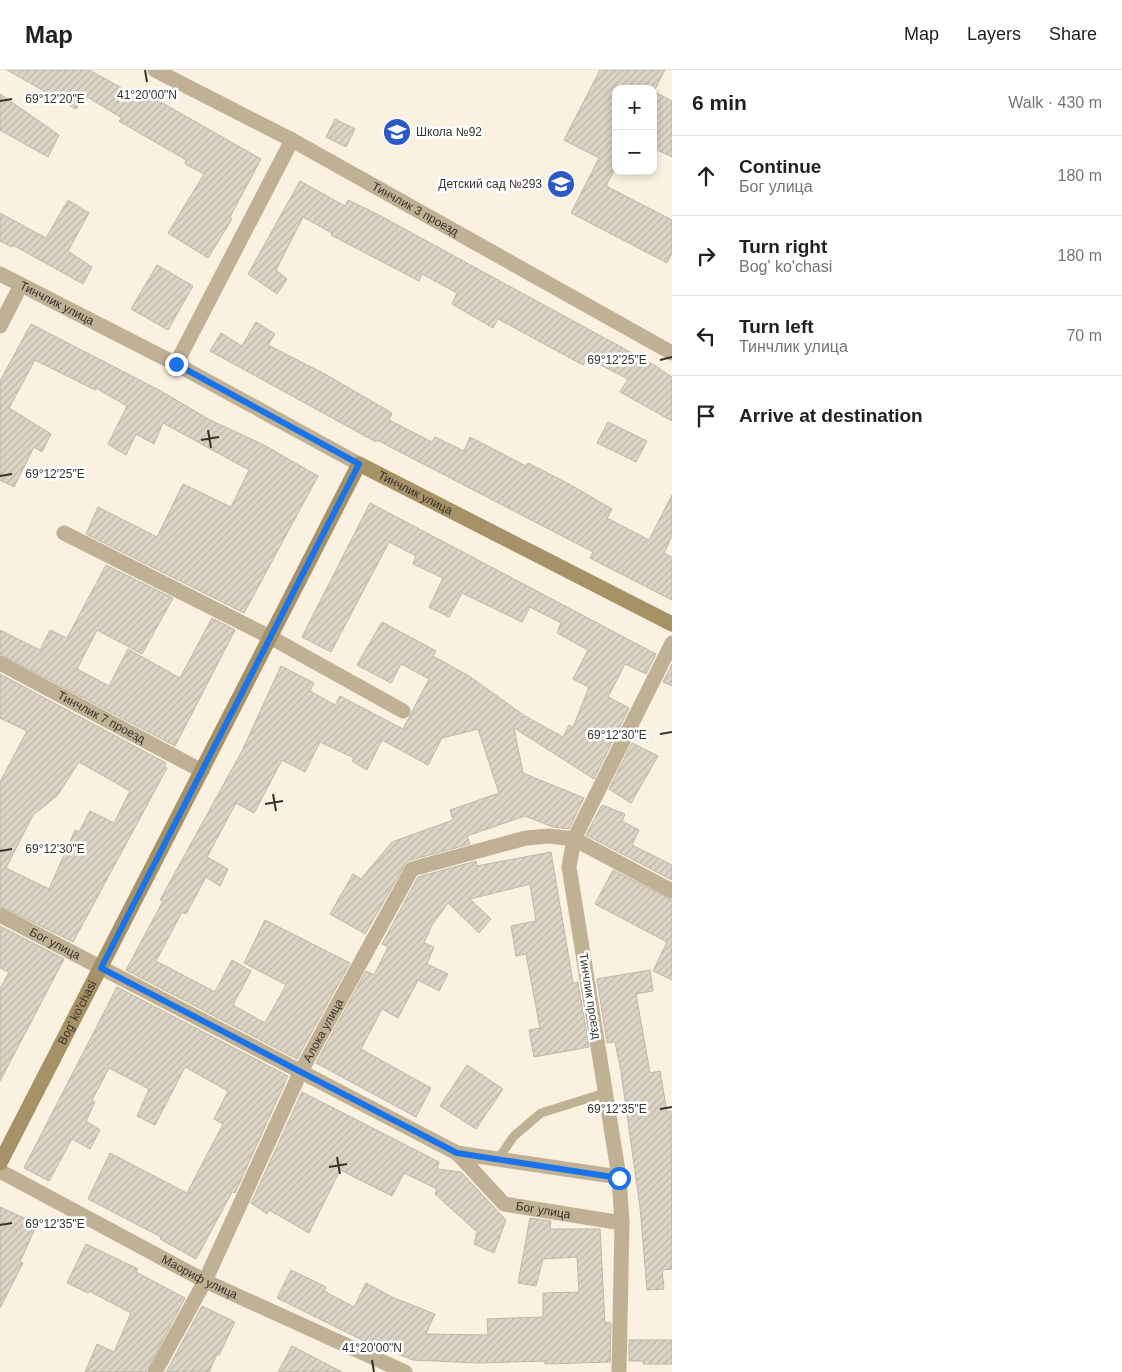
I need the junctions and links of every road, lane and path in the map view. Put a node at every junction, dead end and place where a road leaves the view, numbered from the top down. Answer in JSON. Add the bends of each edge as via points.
{"nodes":[{"id":1,"x":155,"y":70,"type":"edge"},
{"id":2,"x":292,"y":140,"type":"junction"},
{"id":3,"x":0,"y":274,"type":"edge"},
{"id":4,"x":21,"y":285,"type":"junction"},
{"id":5,"x":0,"y":326,"type":"edge"},
{"id":6,"x":672,"y":353,"type":"edge"},
{"id":7,"x":176,"y":364,"type":"junction"},
{"id":8,"x":359,"y":464,"type":"junction"},
{"id":9,"x":64,"y":533,"type":"dead end"},
{"id":10,"x":672,"y":624,"type":"edge"},
{"id":11,"x":270,"y":637,"type":"junction"},
{"id":12,"x":672,"y":643,"type":"edge"},
{"id":13,"x":0,"y":663,"type":"edge"},
{"id":14,"x":403,"y":712,"type":"dead end"},
{"id":15,"x":202,"y":771,"type":"junction"},
{"id":16,"x":574,"y":839,"type":"junction"},
{"id":17,"x":672,"y":891,"type":"edge"},
{"id":18,"x":0,"y":915,"type":"edge"},
{"id":19,"x":101,"y":968,"type":"junction"},
{"id":20,"x":301,"y":1071,"type":"junction"},
{"id":21,"x":605,"y":1093,"type":"junction"},
{"id":22,"x":457,"y":1153,"type":"junction"},
{"id":23,"x":498,"y":1159,"type":"junction"},
{"id":24,"x":0,"y":1163,"type":"edge"},
{"id":25,"x":0,"y":1172,"type":"edge"},
{"id":26,"x":619,"y":1178,"type":"junction"},
{"id":27,"x":622,"y":1223,"type":"junction"},
{"id":28,"x":205,"y":1281,"type":"junction"},
{"id":29,"x":155,"y":1372,"type":"edge"},
{"id":30,"x":404,"y":1372,"type":"edge"},
{"id":31,"x":618,"y":1372,"type":"edge"}],
"edges":[{"from":1,"to":2,"type":"street","name":"Тинчлик 3 проезд"},
{"from":2,"to":6,"type":"street","name":"Тинчлик 3 проезд"},
{"from":2,"to":7,"type":"street"},
{"from":3,"to":4,"type":"street","name":"Тинчлик улица"},
{"from":4,"to":5,"type":"street"},
{"from":4,"to":7,"type":"street","name":"Тинчлик улица"},
{"from":7,"to":8,"type":"street","name":"Тинчлик улица"},
{"from":8,"to":10,"type":"street","name":"Тинчлик улица"},
{"from":8,"to":11,"type":"street","name":"Bog' ko'chasi"},
{"from":9,"to":11,"type":"street"},
{"from":11,"to":14,"type":"street"},
{"from":11,"to":15,"type":"street","name":"Bog' ko'chasi"},
{"from":12,"to":16,"type":"street","name":"Тинчлик проезд"},
{"from":13,"to":15,"type":"street","name":"Тинчлик 7 проезд"},
{"from":15,"to":19,"type":"street","name":"Bog' ko'chasi"},
{"from":16,"to":17,"type":"street"},
{"from":16,"to":20,"type":"street","name":"Алока улица","via":[[526,838],[412,869]]},
{"from":16,"to":21,"type":"street","name":"Тинчлик проезд","via":[[569,867]]},
{"from":18,"to":19,"type":"street","name":"Бог улица"},
{"from":19,"to":20,"type":"street","name":"Бог улица"},
{"from":19,"to":24,"type":"street","name":"Bog' ko'chasi"},
{"from":20,"to":22,"type":"street","name":"Бог улица"},
{"from":20,"to":28,"type":"street","name":"Алока улица"},
{"from":21,"to":23,"type":"lane","via":[[541,1113],[514,1136]]},
{"from":21,"to":26,"type":"street","name":"Тинчлик проезд"},
{"from":22,"to":23,"type":"street","name":"Бог улица"},
{"from":22,"to":27,"type":"street","name":"Бог улица","via":[[504,1204]]},
{"from":23,"to":26,"type":"street","name":"Бог улица"},
{"from":25,"to":28,"type":"street","name":"Маориф улица"},
{"from":26,"to":27,"type":"street","name":"Тинчлик проезд"},
{"from":27,"to":31,"type":"street","name":"Тинчлик проезд"},
{"from":28,"to":29,"type":"street","name":"Алока улица"},
{"from":28,"to":30,"type":"street","name":"Маориф улица"}]}
